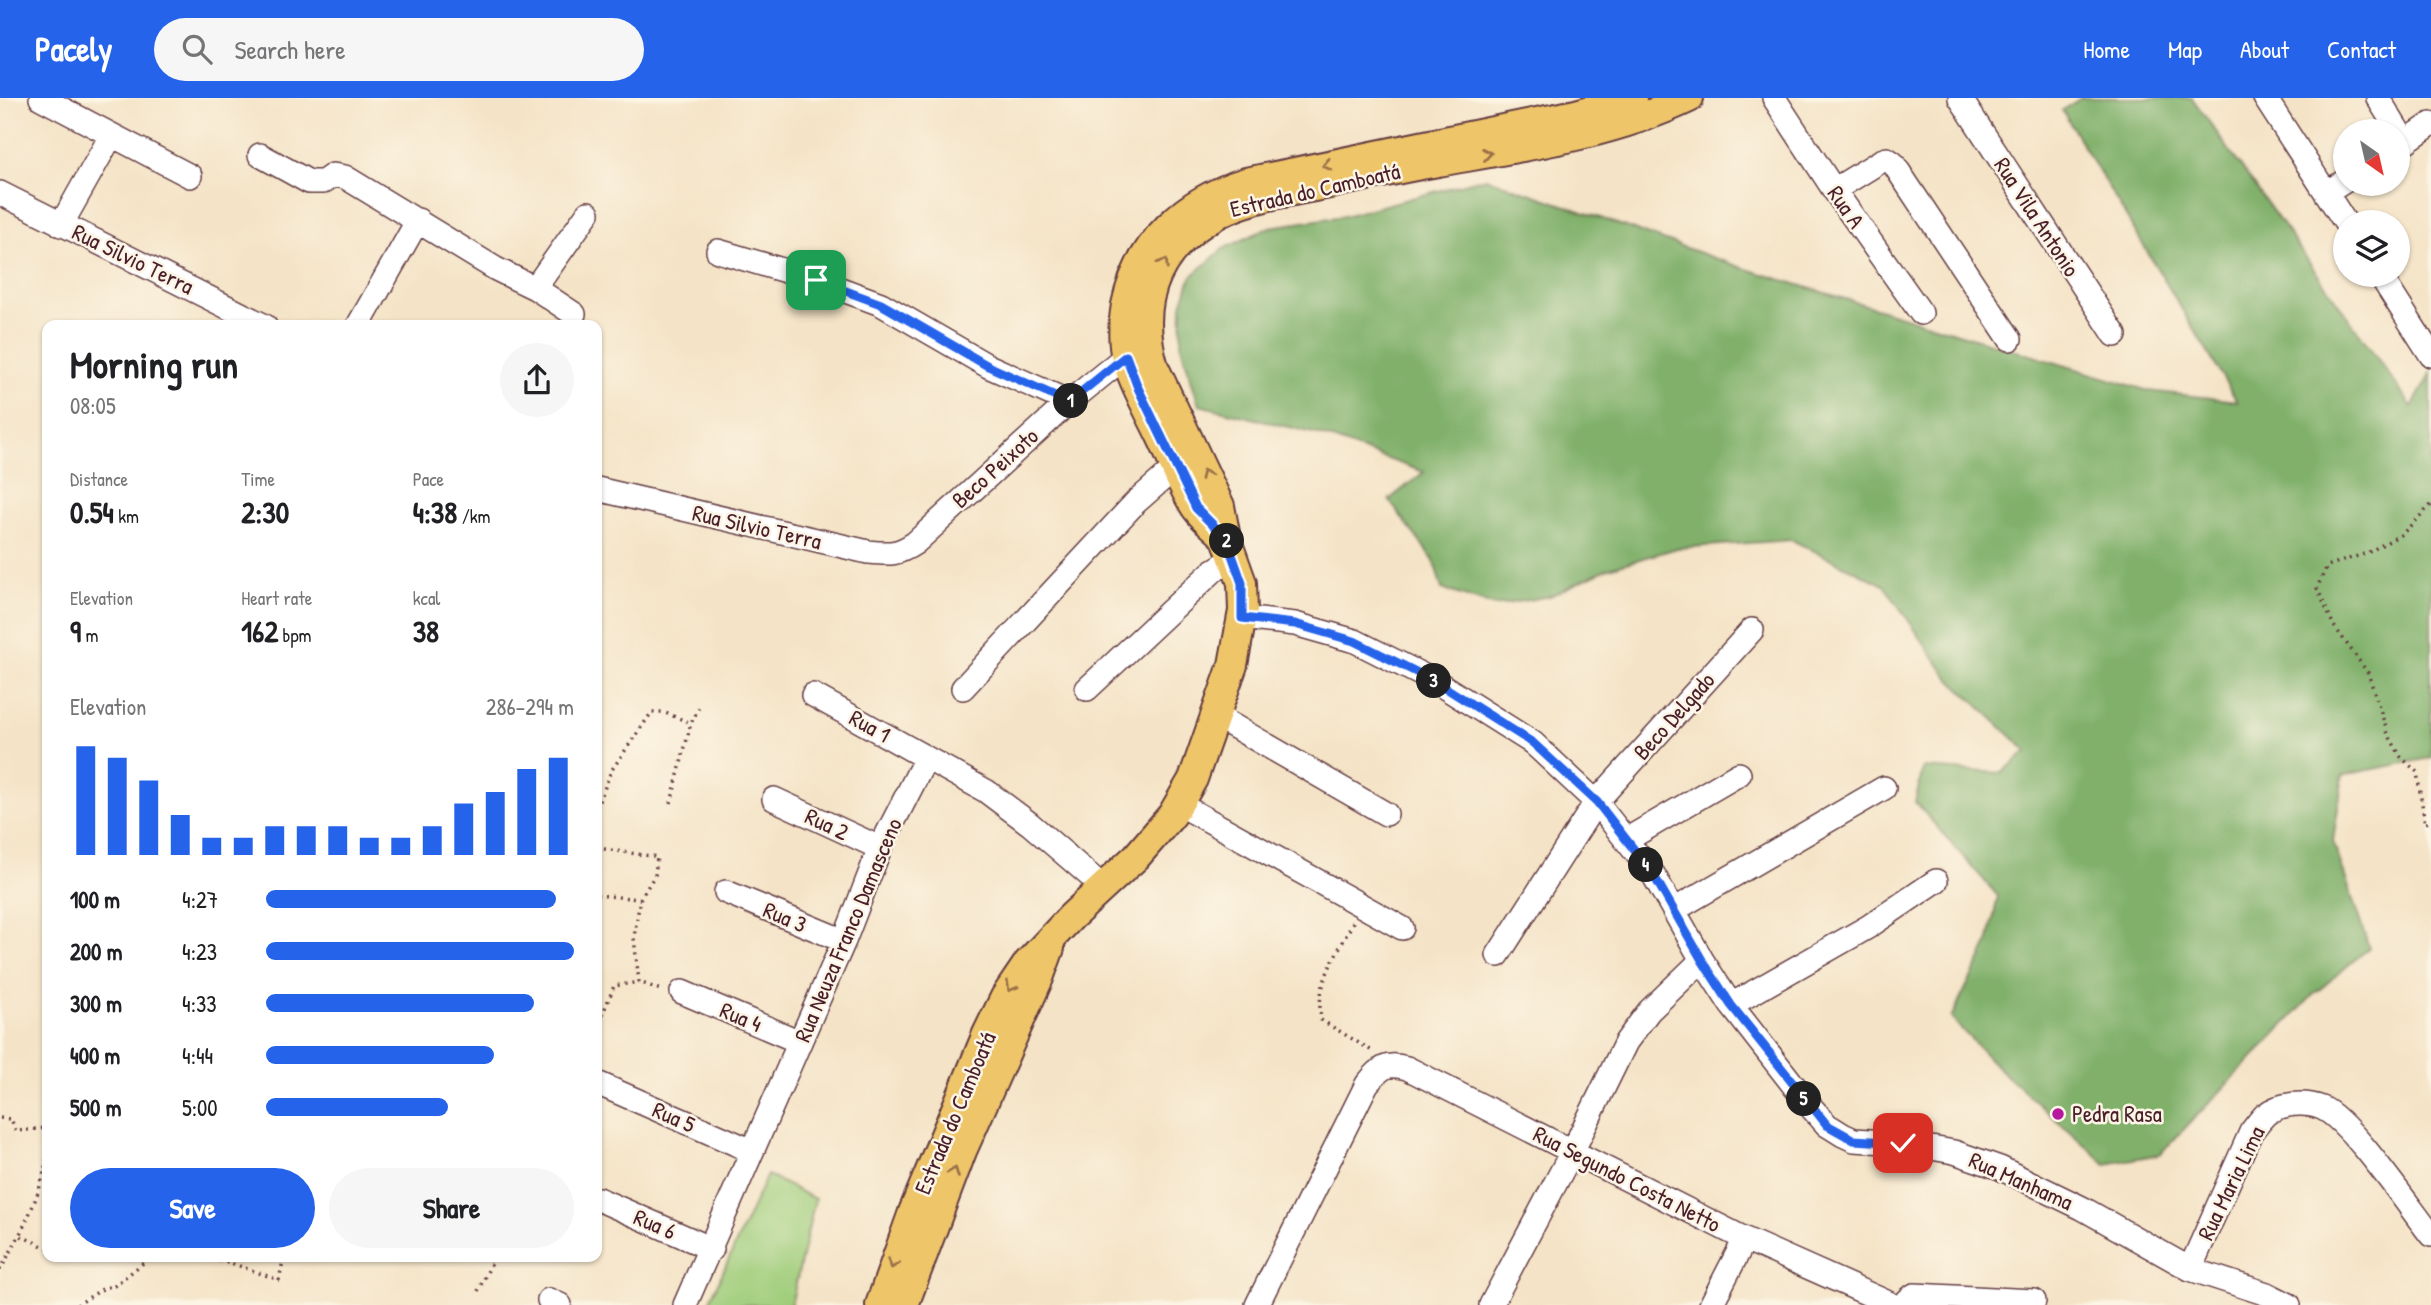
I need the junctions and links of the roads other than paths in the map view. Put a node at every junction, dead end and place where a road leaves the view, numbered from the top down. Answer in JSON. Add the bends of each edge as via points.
{"nodes":[{"id":1,"x":41,"y":98,"type":"edge"},
{"id":2,"x":1633,"y":98,"type":"edge"},
{"id":3,"x":1689,"y":98,"type":"edge"},
{"id":4,"x":1774,"y":98,"type":"edge"},
{"id":5,"x":1960,"y":98,"type":"edge"},
{"id":6,"x":2265,"y":98,"type":"edge"},
{"id":7,"x":2378,"y":98,"type":"edge"},
{"id":8,"x":2388,"y":119,"type":"edge"},
{"id":9,"x":2431,"y":124,"type":"edge"},
{"id":10,"x":111,"y":136,"type":"junction"},
{"id":11,"x":2410,"y":138,"type":"edge"},
{"id":12,"x":1435,"y":152,"type":"junction"},
{"id":13,"x":260,"y":155,"type":"dead end"},
{"id":14,"x":190,"y":176,"type":"dead end"},
{"id":15,"x":2333,"y":183,"type":"edge"},
{"id":16,"x":1833,"y":190,"type":"junction"},
{"id":17,"x":0,"y":193,"type":"edge"},
{"id":18,"x":588,"y":213,"type":"dead end"},
{"id":19,"x":418,"y":220,"type":"junction"},
{"id":20,"x":61,"y":225,"type":"junction"},
{"id":21,"x":718,"y":251,"type":"dead end"},
{"id":22,"x":2387,"y":287,"type":"edge"},
{"id":23,"x":535,"y":288,"type":"junction"},
{"id":24,"x":1921,"y":313,"type":"dead end"},
{"id":25,"x":574,"y":314,"type":"dead end"},
{"id":26,"x":254,"y":320,"type":"edge"},
{"id":27,"x":361,"y":320,"type":"edge"},
{"id":28,"x":2115,"y":335,"type":"dead end"},
{"id":29,"x":2010,"y":339,"type":"dead end"},
{"id":30,"x":2431,"y":355,"type":"edge"},
{"id":31,"x":1128,"y":357,"type":"junction"},
{"id":32,"x":1069,"y":402,"type":"junction"},
{"id":33,"x":1176,"y":467,"type":"junction"},
{"id":34,"x":602,"y":490,"type":"edge"},
{"id":35,"x":915,"y":543,"type":"joint"},
{"id":36,"x":1230,"y":548,"type":"junction"},
{"id":37,"x":1242,"y":618,"type":"junction"},
{"id":38,"x":1752,"y":630,"type":"dead end"},
{"id":39,"x":963,"y":688,"type":"dead end"},
{"id":40,"x":1087,"y":689,"type":"dead end"},
{"id":41,"x":813,"y":695,"type":"dead end"},
{"id":42,"x":1216,"y":716,"type":"junction"},
{"id":43,"x":926,"y":758,"type":"junction"},
{"id":44,"x":1739,"y":774,"type":"dead end"},
{"id":45,"x":1884,"y":788,"type":"dead end"},
{"id":46,"x":774,"y":799,"type":"dead end"},
{"id":47,"x":1597,"y":802,"type":"junction"},
{"id":48,"x":1179,"y":804,"type":"junction"},
{"id":49,"x":1386,"y":814,"type":"dead end"},
{"id":50,"x":1626,"y":840,"type":"junction"},
{"id":51,"x":880,"y":848,"type":"junction"},
{"id":52,"x":1936,"y":881,"type":"dead end"},
{"id":53,"x":1103,"y":887,"type":"junction"},
{"id":54,"x":726,"y":892,"type":"dead end"},
{"id":55,"x":1674,"y":910,"type":"junction"},
{"id":56,"x":1402,"y":928,"type":"dead end"},
{"id":57,"x":844,"y":941,"type":"junction"},
{"id":58,"x":1498,"y":955,"type":"dead end"},
{"id":59,"x":1702,"y":960,"type":"junction"},
{"id":60,"x":682,"y":992,"type":"road end"},
{"id":61,"x":1731,"y":1005,"type":"junction"},
{"id":62,"x":800,"y":1042,"type":"junction"},
{"id":63,"x":602,"y":1085,"type":"edge"},
{"id":64,"x":1573,"y":1150,"type":"junction"},
{"id":65,"x":752,"y":1151,"type":"junction"},
{"id":66,"x":602,"y":1201,"type":"edge"},
{"id":67,"x":923,"y":1221,"type":"junction"},
{"id":68,"x":2431,"y":1235,"type":"edge"},
{"id":69,"x":1745,"y":1238,"type":"junction"},
{"id":70,"x":712,"y":1249,"type":"junction"},
{"id":71,"x":2190,"y":1269,"type":"junction"},
{"id":72,"x":2034,"y":1301,"type":"dead end"},
{"id":73,"x":685,"y":1305,"type":"edge"},
{"id":74,"x":880,"y":1305,"type":"edge"},
{"id":75,"x":904,"y":1305,"type":"edge"},
{"id":76,"x":1256,"y":1305,"type":"edge"},
{"id":77,"x":1491,"y":1305,"type":"edge"},
{"id":78,"x":1711,"y":1305,"type":"edge"},
{"id":79,"x":1893,"y":1305,"type":"edge"},
{"id":80,"x":1905,"y":1305,"type":"edge"},
{"id":81,"x":2290,"y":1305,"type":"edge"}],
"edges":[{"from":1,"to":10,"type":"street"},
{"from":2,"to":12,"type":"main road","name":"Estrada do Camboatá"},
{"from":12,"to":3,"type":"main road","name":"Estrada do Camboatá","one_way":true,"via":[[1495,153],[1582,134]]},
{"from":4,"to":16,"type":"street","name":"Rua A"},
{"from":5,"to":28,"type":"street","name":"Rua Vila Antonio"},
{"from":6,"to":15,"type":"street"},
{"from":7,"to":8,"type":"street"},
{"from":9,"to":11,"type":"street"},
{"from":10,"to":14,"type":"street"},
{"from":10,"to":20,"type":"street"},
{"from":12,"to":31,"type":"main road","name":"Estrada do Camboatá","via":[[1226,209],[1208,219],[1175,247],[1157,274]]},
{"from":13,"to":19,"type":"street","via":[[309,182],[323,182],[333,175],[345,177]]},
{"from":16,"to":24,"type":"street","name":"Rua A"},
{"from":16,"to":29,"type":"street","via":[[1881,161],[1893,163]]},
{"from":17,"to":20,"type":"street","name":"Rua Silvio Terra"},
{"from":18,"to":23,"type":"street"},
{"from":19,"to":23,"type":"street"},
{"from":19,"to":27,"type":"street"},
{"from":20,"to":26,"type":"street","name":"Rua Silvio Terra"},
{"from":21,"to":32,"type":"street","via":[[881,304],[988,366]]},
{"from":22,"to":30,"type":"street"},
{"from":23,"to":25,"type":"street"},
{"from":31,"to":32,"type":"street","name":"Beco Peixoto"},
{"from":31,"to":33,"type":"main road","name":"Estrada do Camboatá"},
{"from":36,"to":31,"type":"main road","name":"Estrada do Camboatá","one_way":true,"via":[[1220,506],[1159,377]]},
{"from":32,"to":35,"type":"street","name":"Beco Peixoto"},
{"from":33,"to":36,"type":"main road","name":"Estrada do Camboatá","via":[[1196,508]]},
{"from":33,"to":39,"type":"street","via":[[1135,503]]},
{"from":34,"to":35,"type":"street","name":"Rua Silvio Terra","via":[[868,552],[901,552]]},
{"from":36,"to":37,"type":"main road","name":"Estrada do Camboatá","via":[[1242,583]]},
{"from":36,"to":40,"type":"street","via":[[1213,571]]},
{"from":37,"to":42,"type":"main road","name":"Estrada do Camboatá"},
{"from":37,"to":47,"type":"street","name":"Rua Manhama","via":[[1295,624],[1344,637],[1438,683],[1533,743]]},
{"from":38,"to":47,"type":"street","name":"Beco Delgado"},
{"from":41,"to":43,"type":"street","name":"Rua 1"},
{"from":42,"to":48,"type":"main road","name":"Estrada do Camboatá"},
{"from":42,"to":49,"type":"street"},
{"from":43,"to":51,"type":"street","name":"Rua Neuza Franco Damasceno"},
{"from":43,"to":53,"type":"street","via":[[1004,804]]},
{"from":44,"to":50,"type":"street"},
{"from":45,"to":55,"type":"street"},
{"from":46,"to":51,"type":"street","name":"Rua 2"},
{"from":47,"to":50,"type":"street","name":"Rua Manhama"},
{"from":47,"to":58,"type":"street","name":"Beco Delgado"},
{"from":48,"to":53,"type":"main road","name":"Estrada do Camboatá","via":[[1151,841]]},
{"from":48,"to":56,"type":"street"},
{"from":50,"to":55,"type":"street","name":"Rua Manhama"},
{"from":51,"to":57,"type":"street","name":"Rua Neuza Franco Damasceno"},
{"from":52,"to":61,"type":"street","via":[[1868,927]]},
{"from":53,"to":67,"type":"main road","name":"Estrada do Camboatá","via":[[1055,935],[962,1151]]},
{"from":54,"to":57,"type":"street","name":"Rua 3"},
{"from":55,"to":59,"type":"street","name":"Rua Manhama"},
{"from":57,"to":62,"type":"street","name":"Rua Neuza Franco Damasceno"},
{"from":59,"to":61,"type":"street","name":"Rua Manhama"},
{"from":59,"to":64,"type":"street","via":[[1648,1011],[1626,1042]]},
{"from":60,"to":62,"type":"street","name":"Rua 4"},
{"from":61,"to":71,"type":"street","name":"Rua Manhama","via":[[1809,1105],[1843,1135],[1955,1152],[2000,1168]]},
{"from":62,"to":65,"type":"street","name":"Rua Neuza Franco Damasceno"},
{"from":63,"to":65,"type":"street","name":"Rua 5"},
{"from":64,"to":69,"type":"street","name":"Rua Segundo Costa Netto"},
{"from":64,"to":76,"type":"street","name":"Rua Segundo Costa Netto","via":[[1407,1068],[1393,1064],[1380,1069],[1367,1084]]},
{"from":64,"to":77,"type":"street"},
{"from":65,"to":70,"type":"street","name":"Rua Neuza Franco Damasceno"},
{"from":66,"to":70,"type":"street","name":"Rua 6"},
{"from":67,"to":74,"type":"main road","name":"Estrada do Camboatá","one_way":true},
{"from":67,"to":75,"type":"main road","name":"Estrada do Camboatá"},
{"from":68,"to":71,"type":"street","name":"Rua Maria Lima","via":[[2343,1124],[2321,1108],[2285,1105],[2266,1115],[2251,1132]]},
{"from":69,"to":78,"type":"street"},
{"from":69,"to":79,"type":"street","name":"Rua Segundo Costa Netto"},
{"from":70,"to":73,"type":"street","name":"Rua Neuza Franco Damasceno"},
{"from":71,"to":81,"type":"street","name":"Rua Manhama"},
{"from":72,"to":80,"type":"street","via":[[1914,1295]]}]}
